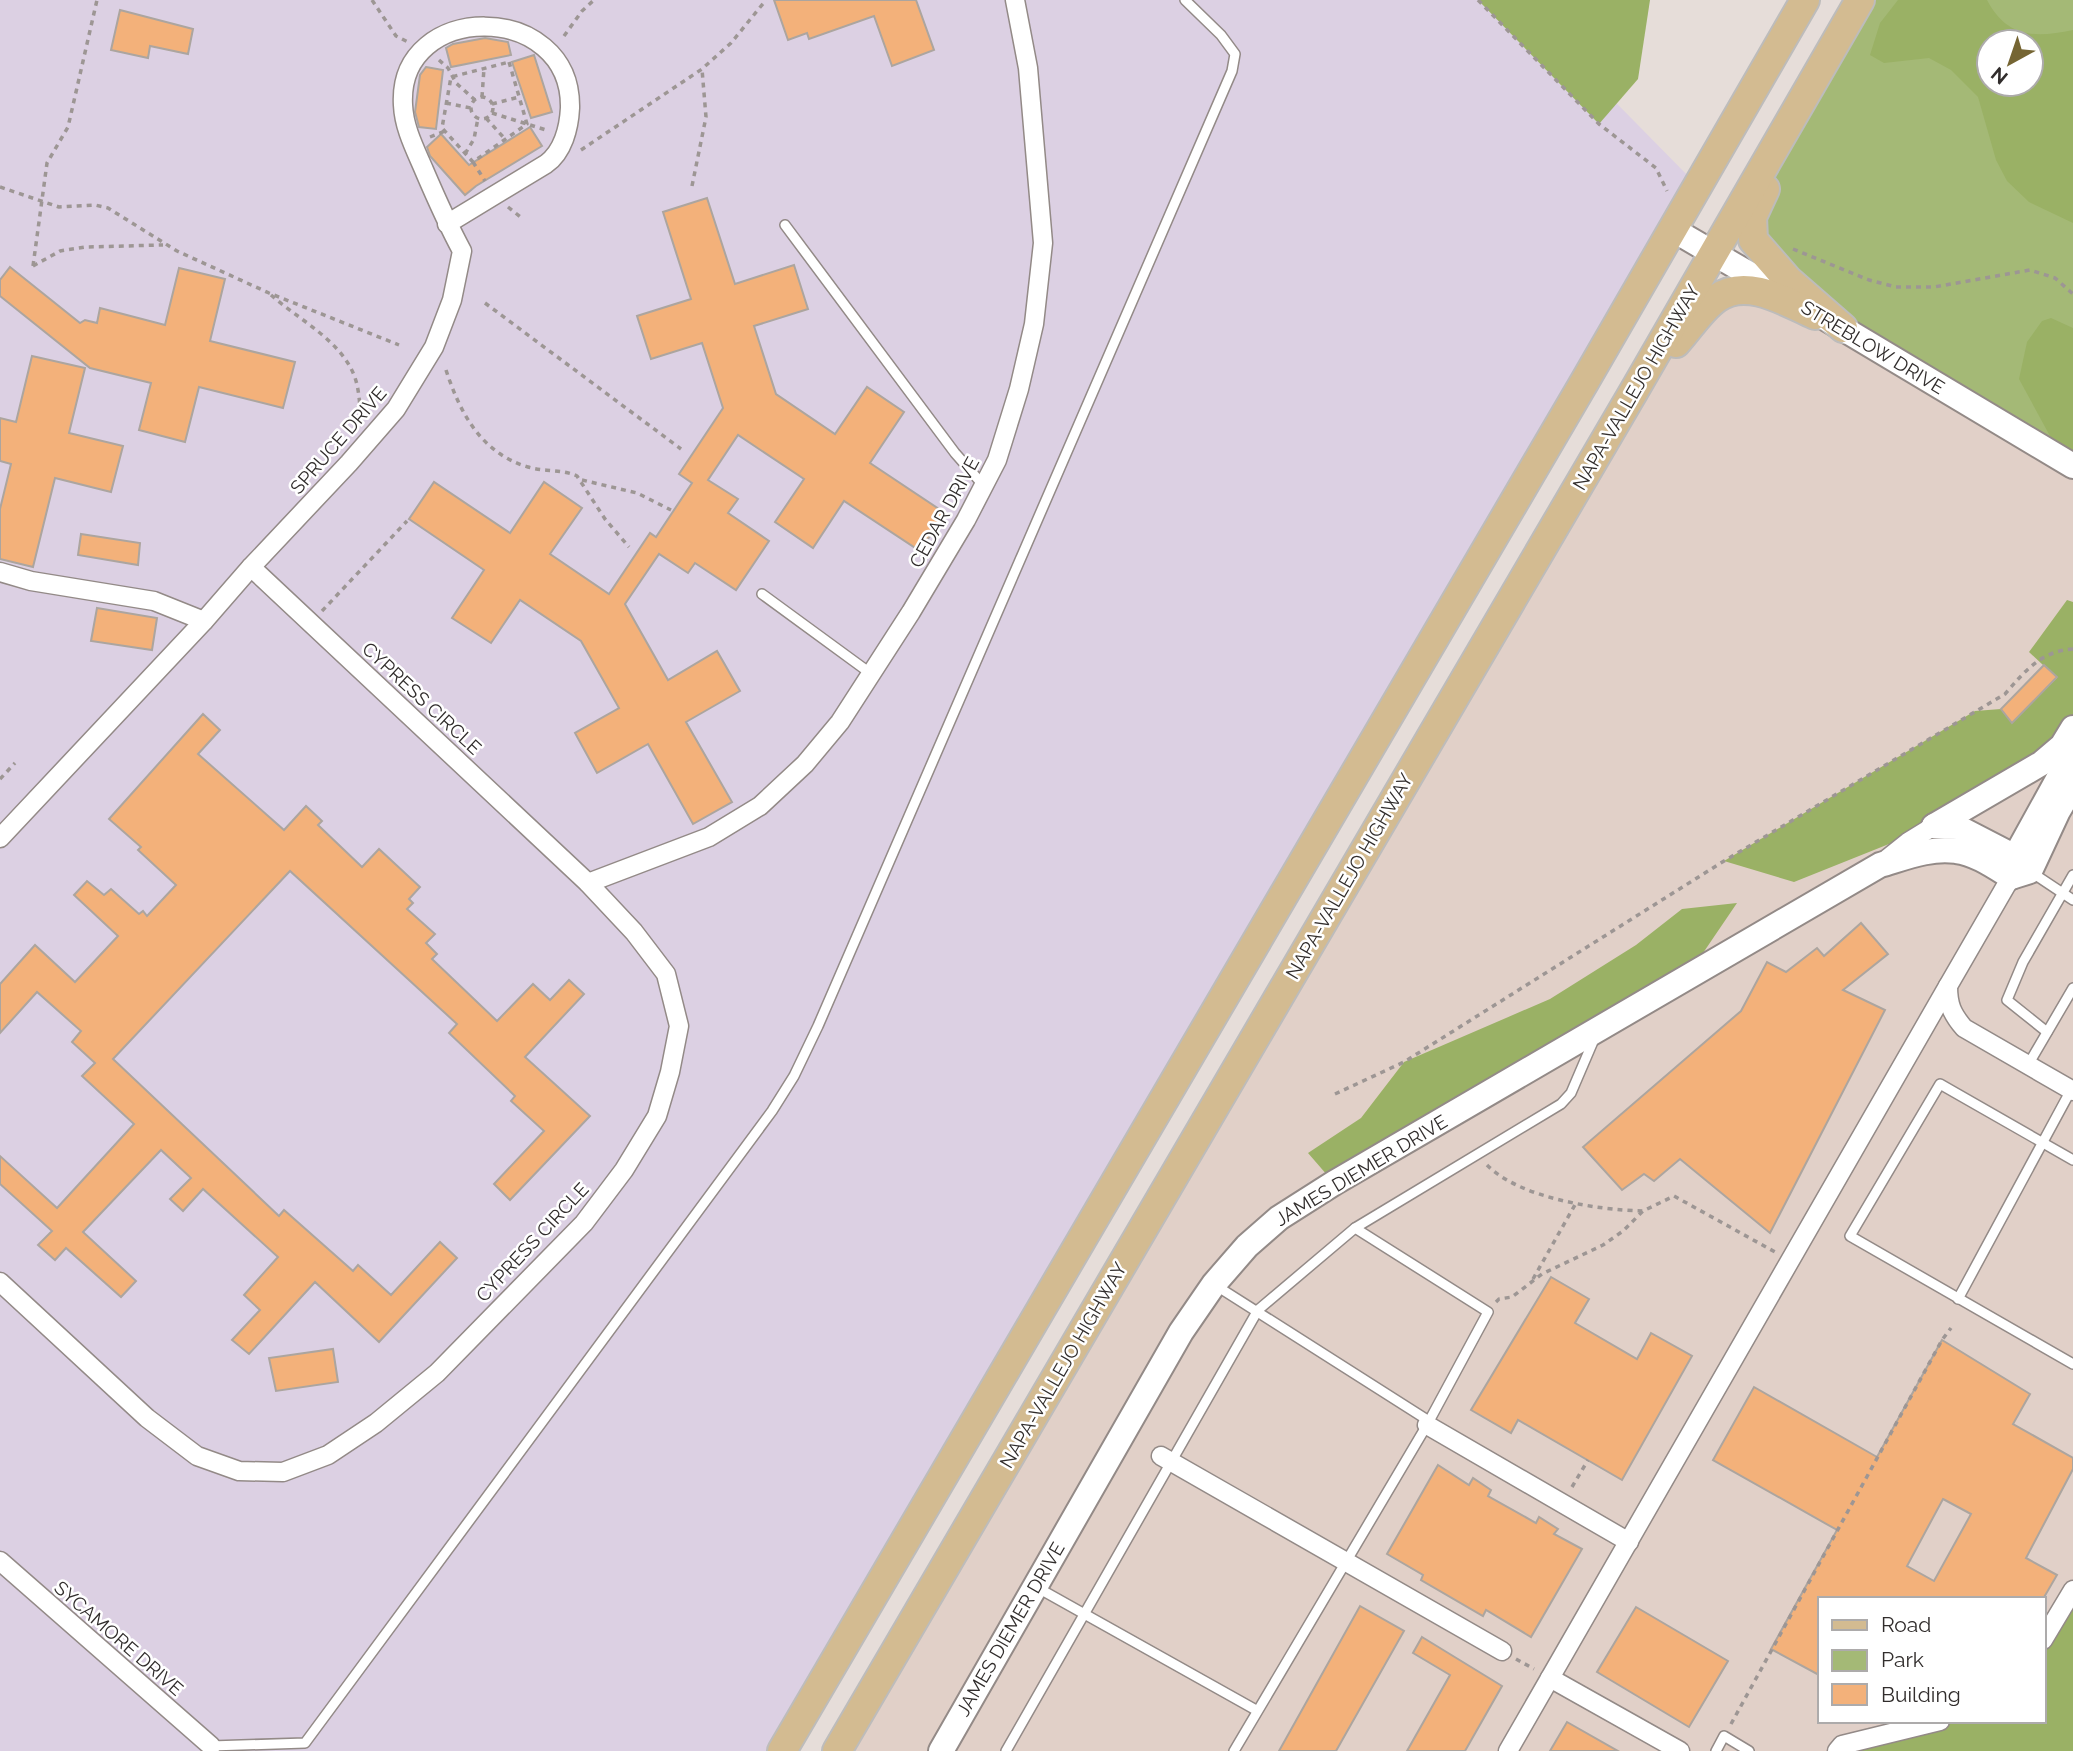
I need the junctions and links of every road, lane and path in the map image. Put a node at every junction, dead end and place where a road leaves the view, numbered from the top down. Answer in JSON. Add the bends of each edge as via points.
{"nodes":[{"id":1,"x":97,"y":0,"type":"edge"},
{"id":2,"x":372,"y":0,"type":"edge"},
{"id":3,"x":594,"y":0,"type":"edge"},
{"id":4,"x":766,"y":0,"type":"edge"},
{"id":5,"x":1015,"y":0,"type":"edge"},
{"id":6,"x":1185,"y":0,"type":"edge"},
{"id":7,"x":1478,"y":0,"type":"edge"},
{"id":8,"x":1805,"y":0,"type":"edge"},
{"id":9,"x":1860,"y":0,"type":"edge"},
{"id":10,"x":396,"y":36,"type":"dead end"},
{"id":11,"x":565,"y":36,"type":"dead end"},
{"id":12,"x":484,"y":68,"type":"junction"},
{"id":13,"x":702,"y":69,"type":"junction"},
{"id":14,"x":1805,"y":96,"type":"junction"},
{"id":15,"x":482,"y":97,"type":"junction"},
{"id":16,"x":519,"y":97,"type":"junction"},
{"id":17,"x":446,"y":103,"type":"junction"},
{"id":18,"x":492,"y":104,"type":"junction"},
{"id":19,"x":471,"y":108,"type":"junction"},
{"id":20,"x":492,"y":113,"type":"junction"},
{"id":21,"x":478,"y":118,"type":"junction"},
{"id":22,"x":486,"y":118,"type":"junction"},
{"id":23,"x":527,"y":124,"type":"junction"},
{"id":24,"x":565,"y":136,"type":"junction"},
{"id":25,"x":505,"y":139,"type":"junction"},
{"id":26,"x":465,"y":154,"type":"junction"},
{"id":27,"x":572,"y":155,"type":"dead end"},
{"id":28,"x":692,"y":186,"type":"dead end"},
{"id":29,"x":0,"y":187,"type":"edge"},
{"id":30,"x":41,"y":201,"type":"junction"},
{"id":31,"x":1678,"y":217,"type":"junction"},
{"id":32,"x":447,"y":223,"type":"junction"},
{"id":33,"x":785,"y":225,"type":"dead end"},
{"id":34,"x":1754,"y":240,"type":"junction"},
{"id":35,"x":166,"y":245,"type":"junction"},
{"id":36,"x":1712,"y":254,"type":"junction"},
{"id":37,"x":269,"y":293,"type":"junction"},
{"id":38,"x":2073,"y":294,"type":"edge"},
{"id":39,"x":485,"y":303,"type":"dead end"},
{"id":40,"x":1843,"y":328,"type":"junction"},
{"id":41,"x":399,"y":345,"type":"dead end"},
{"id":42,"x":446,"y":370,"type":"dead end"},
{"id":43,"x":1634,"y":391,"type":"junction"},
{"id":44,"x":360,"y":407,"type":"dead end"},
{"id":45,"x":681,"y":449,"type":"dead end"},
{"id":46,"x":2073,"y":466,"type":"edge"},
{"id":47,"x":580,"y":479,"type":"junction"},
{"id":48,"x":984,"y":486,"type":"junction"},
{"id":49,"x":671,"y":510,"type":"dead end"},
{"id":50,"x":407,"y":521,"type":"dead end"},
{"id":51,"x":629,"y":547,"type":"dead end"},
{"id":52,"x":251,"y":567,"type":"junction"},
{"id":53,"x":0,"y":572,"type":"edge"},
{"id":54,"x":762,"y":594,"type":"dead end"},
{"id":55,"x":204,"y":621,"type":"junction"},
{"id":56,"x":311,"y":623,"type":"junction"},
{"id":57,"x":2073,"y":649,"type":"edge"},
{"id":58,"x":870,"y":673,"type":"junction"},
{"id":59,"x":2073,"y":728,"type":"edge"},
{"id":60,"x":2073,"y":752,"type":"edge"},
{"id":61,"x":15,"y":763,"type":"dead end"},
{"id":62,"x":0,"y":779,"type":"edge"},
{"id":63,"x":2073,"y":786,"type":"edge"},
{"id":64,"x":1934,"y":827,"type":"junction"},
{"id":65,"x":0,"y":838,"type":"edge"},
{"id":66,"x":1880,"y":865,"type":"junction"},
{"id":67,"x":2018,"y":868,"type":"junction"},
{"id":68,"x":2073,"y":874,"type":"edge"},
{"id":69,"x":588,"y":883,"type":"junction"},
{"id":70,"x":2062,"y":893,"type":"junction"},
{"id":71,"x":2073,"y":900,"type":"edge"},
{"id":72,"x":1948,"y":986,"type":"junction"},
{"id":73,"x":2073,"y":988,"type":"edge"},
{"id":74,"x":1598,"y":1030,"type":"junction"},
{"id":75,"x":2048,"y":1032,"type":"junction"},
{"id":76,"x":2028,"y":1065,"type":"junction"},
{"id":77,"x":2072,"y":1090,"type":"edge"},
{"id":78,"x":1335,"y":1094,"type":"dead end"},
{"id":79,"x":2043,"y":1143,"type":"junction"},
{"id":80,"x":1477,"y":1155,"type":"junction"},
{"id":81,"x":2073,"y":1160,"type":"edge"},
{"id":82,"x":1576,"y":1203,"type":"junction"},
{"id":83,"x":1643,"y":1211,"type":"junction"},
{"id":84,"x":1355,"y":1228,"type":"junction"},
{"id":85,"x":1790,"y":1260,"type":"junction"},
{"id":86,"x":1532,"y":1280,"type":"junction"},
{"id":87,"x":0,"y":1282,"type":"edge"},
{"id":88,"x":1214,"y":1284,"type":"junction"},
{"id":89,"x":1958,"y":1299,"type":"junction"},
{"id":90,"x":1258,"y":1310,"type":"junction"},
{"id":91,"x":1488,"y":1312,"type":"junction"},
{"id":92,"x":1951,"y":1328,"type":"dead end"},
{"id":93,"x":2073,"y":1364,"type":"edge"},
{"id":94,"x":1428,"y":1423,"type":"junction"},
{"id":95,"x":1166,"y":1459,"type":"junction"},
{"id":96,"x":1588,"y":1460,"type":"dead end"},
{"id":97,"x":1562,"y":1503,"type":"junction"},
{"id":98,"x":1629,"y":1542,"type":"junction"},
{"id":99,"x":0,"y":1561,"type":"edge"},
{"id":100,"x":1345,"y":1563,"type":"junction"},
{"id":101,"x":1035,"y":1586,"type":"junction"},
{"id":102,"x":2073,"y":1590,"type":"edge"},
{"id":103,"x":1083,"y":1613,"type":"junction"},
{"id":104,"x":2045,"y":1637,"type":"edge"},
{"id":105,"x":1502,"y":1651,"type":"joint"},
{"id":106,"x":1550,"y":1678,"type":"junction"},
{"id":107,"x":1256,"y":1710,"type":"junction"},
{"id":108,"x":1923,"y":1723,"type":"edge"},
{"id":109,"x":1889,"y":1727,"type":"edge"},
{"id":110,"x":1724,"y":1736,"type":"junction"},
{"id":111,"x":211,"y":1746,"type":"joint"},
{"id":112,"x":782,"y":1751,"type":"edge"},
{"id":113,"x":837,"y":1751,"type":"edge"},
{"id":114,"x":941,"y":1751,"type":"edge"},
{"id":115,"x":1006,"y":1751,"type":"edge"},
{"id":116,"x":1234,"y":1751,"type":"edge"},
{"id":117,"x":1508,"y":1751,"type":"edge"},
{"id":118,"x":1680,"y":1751,"type":"edge"},
{"id":119,"x":1716,"y":1751,"type":"edge"},
{"id":120,"x":1749,"y":1751,"type":"edge"},
{"id":121,"x":1837,"y":1751,"type":"edge"}],
"edges":[{"from":1,"to":30,"type":"path","via":[[68,127],[47,163]]},
{"from":2,"to":10,"type":"path"},
{"from":3,"to":11,"type":"path"},
{"from":4,"to":13,"type":"path","via":[[732,43]]},
{"from":5,"to":48,"type":"street","name":"CEDAR DRIVE","via":[[1028,68],[1043,243],[1034,324],[1022,376],[997,460]]},
{"from":6,"to":111,"type":"lane","via":[[1235,54],[1232,71],[794,1076],[304,1743]]},
{"from":7,"to":31,"type":"path","via":[[1599,124],[1656,168]]},
{"from":8,"to":31,"type":"main road"},
{"from":9,"to":14,"type":"main road","name":"NAPA-VALLEJO HIGHWAY"},
{"from":12,"to":15,"type":"path"},
{"from":12,"to":16,"type":"path","via":[[509,62]]},
{"from":12,"to":17,"type":"path","via":[[450,77]]},
{"from":13,"to":27,"type":"path"},
{"from":13,"to":28,"type":"path","via":[[706,117]]},
{"from":14,"to":34,"type":"main road","via":[[1752,217]]},
{"from":14,"to":36,"type":"main road","name":"NAPA-VALLEJO HIGHWAY"},
{"from":15,"to":18,"type":"path"},
{"from":15,"to":19,"type":"path"},
{"from":16,"to":18,"type":"path"},
{"from":16,"to":23,"type":"path"},
{"from":17,"to":19,"type":"path"},
{"from":17,"to":26,"type":"path","via":[[442,128]]},
{"from":18,"to":20,"type":"path"},
{"from":19,"to":21,"type":"path"},
{"from":20,"to":22,"type":"path"},
{"from":20,"to":23,"type":"path"},
{"from":21,"to":22,"type":"path"},
{"from":21,"to":26,"type":"path"},
{"from":22,"to":25,"type":"path"},
{"from":23,"to":24,"type":"path"},
{"from":23,"to":25,"type":"path"},
{"from":24,"to":32,"type":"street","name":"SPRUCE DRIVE","via":[[546,164]]},
{"from":24,"to":32,"type":"street","name":"SPRUCE DRIVE","via":[[569,91],[562,65],[545,39],[522,23],[498,16],[458,21],[433,34],[412,60],[403,105],[406,127]]},
{"from":25,"to":26,"type":"path","via":[[473,162]]},
{"from":29,"to":30,"type":"path"},
{"from":30,"to":35,"type":"path","via":[[59,207],[108,208]]},
{"from":30,"to":35,"type":"path","via":[[33,266],[60,251],[85,247]]},
{"from":31,"to":36,"type":"street","name":"STREBLOW DRIVE"},
{"from":31,"to":112,"type":"main road"},
{"from":32,"to":52,"type":"street","name":"SPRUCE DRIVE","via":[[462,251],[452,300],[434,347],[396,409]]},
{"from":33,"to":48,"type":"lane"},
{"from":34,"to":38,"type":"path","via":[[1764,237],[1896,287],[1934,287],[2030,270],[2055,278]]},
{"from":34,"to":40,"type":"main road","via":[[1788,281]]},
{"from":35,"to":37,"type":"path"},
{"from":36,"to":40,"type":"street","name":"STREBLOW DRIVE"},
{"from":36,"to":43,"type":"main road","name":"NAPA-VALLEJO HIGHWAY"},
{"from":37,"to":41,"type":"path"},
{"from":37,"to":44,"type":"path","via":[[346,362]]},
{"from":39,"to":45,"type":"path"},
{"from":40,"to":43,"type":"main road","via":[[1789,303],[1736,290],[1707,306]]},
{"from":40,"to":46,"type":"street","name":"STREBLOW DRIVE"},
{"from":42,"to":47,"type":"path","via":[[457,404],[486,441],[518,464]]},
{"from":43,"to":113,"type":"main road","name":"NAPA-VALLEJO HIGHWAY"},
{"from":47,"to":49,"type":"path","via":[[637,494]]},
{"from":47,"to":51,"type":"path"},
{"from":48,"to":58,"type":"street","name":"CEDAR DRIVE"},
{"from":50,"to":56,"type":"path"},
{"from":52,"to":55,"type":"street","name":"SPRUCE DRIVE"},
{"from":52,"to":56,"type":"street","name":"CYPRESS CIRCLE"},
{"from":53,"to":55,"type":"street","via":[[154,601]]},
{"from":54,"to":58,"type":"lane"},
{"from":55,"to":65,"type":"street","name":"SPRUCE DRIVE"},
{"from":56,"to":69,"type":"street","name":"CYPRESS CIRCLE"},
{"from":57,"to":78,"type":"path","via":[[2048,654],[2032,664],[2005,694],[1724,861],[1404,1062]]},
{"from":58,"to":69,"type":"street","name":"CEDAR DRIVE","via":[[825,742],[760,806],[709,838]]},
{"from":59,"to":64,"type":"street","via":[[2042,764]]},
{"from":60,"to":67,"type":"street"},
{"from":61,"to":62,"type":"path"},
{"from":63,"to":67,"type":"street"},
{"from":64,"to":66,"type":"street","name":"JAMES DIEMER DRIVE"},
{"from":64,"to":67,"type":"street","via":[[1957,827]]},
{"from":66,"to":67,"type":"street","name":"JAMES DIEMER DRIVE","via":[[1926,852],[1956,851]]},
{"from":66,"to":74,"type":"street","name":"JAMES DIEMER DRIVE"},
{"from":67,"to":70,"type":"lane"},
{"from":67,"to":72,"type":"street"},
{"from":68,"to":70,"type":"lane"},
{"from":69,"to":87,"type":"street","name":"CYPRESS CIRCLE","via":[[666,974],[679,1026],[657,1116],[625,1170],[584,1223],[437,1373],[366,1430],[328,1455],[284,1472],[239,1471],[197,1456],[147,1418]]},
{"from":70,"to":71,"type":"lane"},
{"from":70,"to":75,"type":"lane","via":[[2007,1000]]},
{"from":72,"to":76,"type":"street","via":[[1948,1004],[1964,1028]]},
{"from":72,"to":85,"type":"street"},
{"from":73,"to":75,"type":"lane"},
{"from":74,"to":80,"type":"lane","via":[[1566,1099]]},
{"from":74,"to":88,"type":"street","name":"JAMES DIEMER DRIVE","via":[[1279,1218]]},
{"from":75,"to":76,"type":"lane"},
{"from":76,"to":77,"type":"street"},
{"from":77,"to":79,"type":"lane"},
{"from":79,"to":81,"type":"lane"},
{"from":79,"to":89,"type":"lane"},
{"from":79,"to":89,"type":"lane","via":[[1940,1084],[1850,1236]]},
{"from":80,"to":82,"type":"path","via":[[1513,1182]]},
{"from":80,"to":84,"type":"lane"},
{"from":82,"to":83,"type":"path"},
{"from":82,"to":86,"type":"path"},
{"from":83,"to":85,"type":"path","via":[[1674,1196]]},
{"from":83,"to":86,"type":"path","via":[[1603,1245]]},
{"from":84,"to":90,"type":"lane"},
{"from":84,"to":91,"type":"lane"},
{"from":85,"to":98,"type":"street"},
{"from":86,"to":91,"type":"path","via":[[1512,1297],[1499,1298]]},
{"from":88,"to":90,"type":"lane"},
{"from":88,"to":101,"type":"street","name":"JAMES DIEMER DRIVE"},
{"from":89,"to":93,"type":"lane"},
{"from":90,"to":94,"type":"lane"},
{"from":90,"to":95,"type":"lane"},
{"from":91,"to":94,"type":"lane"},
{"from":92,"to":110,"type":"path"},
{"from":94,"to":97,"type":"street"},
{"from":94,"to":100,"type":"lane"},
{"from":95,"to":100,"type":"street"},
{"from":95,"to":103,"type":"lane"},
{"from":96,"to":97,"type":"path"},
{"from":97,"to":98,"type":"street"},
{"from":98,"to":106,"type":"street"},
{"from":99,"to":111,"type":"street","name":"SYCAMORE DRIVE"},
{"from":100,"to":105,"type":"street"},
{"from":100,"to":107,"type":"lane"},
{"from":101,"to":103,"type":"lane"},
{"from":101,"to":114,"type":"street","name":"JAMES DIEMER DRIVE"},
{"from":102,"to":104,"type":"street"},
{"from":103,"to":107,"type":"lane"},
{"from":103,"to":115,"type":"lane"},
{"from":105,"to":106,"type":"path"},
{"from":106,"to":117,"type":"street"},
{"from":106,"to":118,"type":"street"},
{"from":107,"to":116,"type":"lane"},
{"from":108,"to":109,"type":"street"},
{"from":109,"to":121,"type":"street"},
{"from":110,"to":119,"type":"lane"},
{"from":110,"to":120,"type":"lane"}]}
